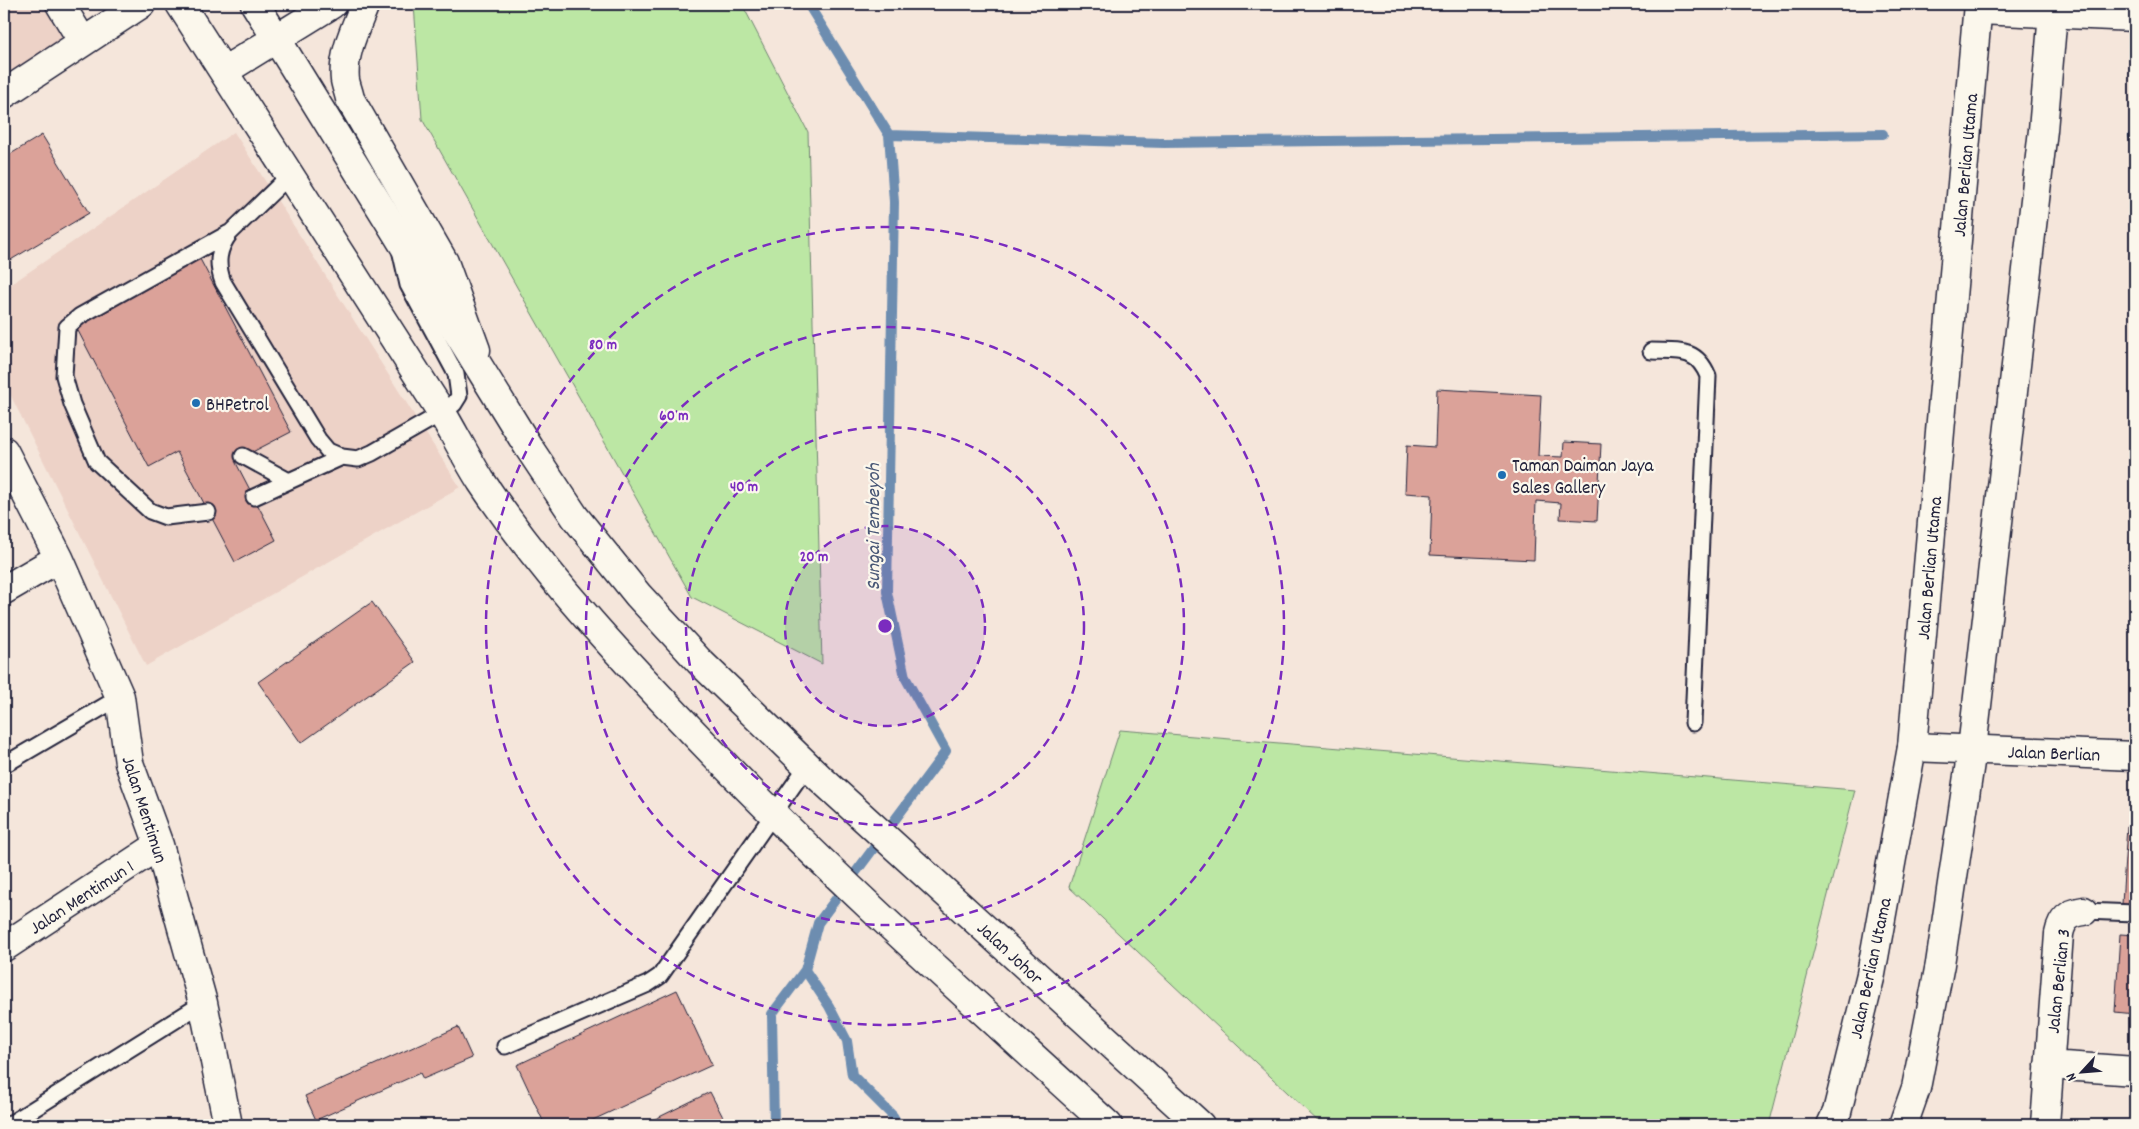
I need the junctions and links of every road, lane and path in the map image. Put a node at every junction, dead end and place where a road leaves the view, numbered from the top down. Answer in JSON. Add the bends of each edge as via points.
{"nodes":[{"id":1,"x":60,"y":4,"type":"edge"},
{"id":2,"x":141,"y":4,"type":"edge"},
{"id":3,"x":180,"y":4,"type":"edge"},
{"id":4,"x":255,"y":4,"type":"edge"},
{"id":5,"x":332,"y":4,"type":"edge"},
{"id":6,"x":365,"y":4,"type":"edge"},
{"id":7,"x":1978,"y":7,"type":"edge"},
{"id":8,"x":2052,"y":8,"type":"edge"},
{"id":9,"x":2135,"y":17,"type":"edge"},
{"id":10,"x":278,"y":38,"type":"junction"},
{"id":11,"x":83,"y":42,"type":"junction"},
{"id":12,"x":224,"y":72,"type":"junction"},
{"id":13,"x":4,"y":94,"type":"edge"},
{"id":14,"x":291,"y":174,"type":"junction"},
{"id":15,"x":230,"y":233,"type":"junction"},
{"id":16,"x":396,"y":235,"type":"junction"},
{"id":17,"x":1651,"y":352,"type":"dead end"},
{"id":18,"x":486,"y":378,"type":"junction"},
{"id":19,"x":442,"y":413,"type":"junction"},
{"id":20,"x":4,"y":451,"type":"edge"},
{"id":21,"x":243,"y":456,"type":"dead end"},
{"id":22,"x":342,"y":457,"type":"junction"},
{"id":23,"x":289,"y":481,"type":"junction"},
{"id":24,"x":254,"y":497,"type":"dead end"},
{"id":25,"x":208,"y":512,"type":"dead end"},
{"id":26,"x":59,"y":558,"type":"junction"},
{"id":27,"x":4,"y":590,"type":"edge"},
{"id":28,"x":120,"y":698,"type":"junction"},
{"id":29,"x":1693,"y":723,"type":"dead end"},
{"id":30,"x":1912,"y":747,"type":"junction"},
{"id":31,"x":1972,"y":749,"type":"junction"},
{"id":32,"x":2135,"y":756,"type":"edge"},
{"id":33,"x":4,"y":765,"type":"edge"},
{"id":34,"x":814,"y":773,"type":"junction"},
{"id":35,"x":780,"y":822,"type":"junction"},
{"id":36,"x":158,"y":845,"type":"junction"},
{"id":37,"x":2084,"y":910,"type":"joint"},
{"id":38,"x":2135,"y":913,"type":"edge"},
{"id":39,"x":4,"y":948,"type":"edge"},
{"id":40,"x":203,"y":1003,"type":"junction"},
{"id":41,"x":505,"y":1046,"type":"dead end"},
{"id":42,"x":2049,"y":1065,"type":"junction"},
{"id":43,"x":2135,"y":1071,"type":"edge"},
{"id":44,"x":8,"y":1125,"type":"edge"},
{"id":45,"x":228,"y":1125,"type":"edge"},
{"id":46,"x":1108,"y":1125,"type":"edge"},
{"id":47,"x":1200,"y":1125,"type":"edge"},
{"id":48,"x":1831,"y":1125,"type":"edge"},
{"id":49,"x":1903,"y":1125,"type":"edge"},
{"id":50,"x":2045,"y":1125,"type":"edge"}],
"edges":[{"from":1,"to":11,"type":"main road"},
{"from":2,"to":11,"type":"main road"},
{"from":3,"to":12,"type":"main road"},
{"from":4,"to":10,"type":"main road"},
{"from":5,"to":10,"type":"main road"},
{"from":6,"to":18,"type":"main road","via":[[350,40],[346,64],[345,80],[350,99],[444,262]]},
{"from":7,"to":8,"type":"main road"},
{"from":7,"to":30,"type":"main road","name":"Jalan Berlian Utama"},
{"from":8,"to":9,"type":"main road"},
{"from":8,"to":31,"type":"main road","via":[[2043,130]]},
{"from":10,"to":12,"type":"main road"},
{"from":10,"to":16,"type":"main road"},
{"from":11,"to":13,"type":"main road"},
{"from":12,"to":14,"type":"main road"},
{"from":14,"to":15,"type":"lane"},
{"from":14,"to":19,"type":"main road"},
{"from":15,"to":22,"type":"lane","via":[[218,256],[218,270],[223,282],[318,439],[328,451]]},
{"from":15,"to":25,"type":"lane","via":[[127,294],[80,316],[67,327],[64,376],[72,404],[97,462],[150,511],[166,517]]},
{"from":16,"to":18,"type":"main road"},
{"from":16,"to":19,"type":"lane","via":[[408,285],[456,374],[459,396]]},
{"from":17,"to":29,"type":"lane","via":[[1687,352],[1702,363],[1708,376]]},
{"from":18,"to":34,"type":"main road","name":"Jalan Johor","via":[[575,516],[638,595],[699,661]]},
{"from":19,"to":22,"type":"lane","via":[[372,453],[358,459]]},
{"from":19,"to":35,"type":"main road","via":[[481,480],[532,551],[592,624]]},
{"from":20,"to":26,"type":"main road","name":"Jalan Mentimun"},
{"from":21,"to":23,"type":"lane"},
{"from":22,"to":23,"type":"lane"},
{"from":23,"to":24,"type":"lane"},
{"from":26,"to":27,"type":"main road"},
{"from":26,"to":28,"type":"main road","name":"Jalan Mentimun"},
{"from":28,"to":33,"type":"lane"},
{"from":28,"to":36,"type":"main road","name":"Jalan Mentimun","via":[[129,763]]},
{"from":30,"to":31,"type":"main road","name":"Jalan Berlian"},
{"from":30,"to":48,"type":"main road","name":"Jalan Berlian Utama","via":[[1871,974]]},
{"from":31,"to":32,"type":"main road","name":"Jalan Berlian"},
{"from":31,"to":49,"type":"main road","via":[[1940,964],[1916,1088]]},
{"from":34,"to":35,"type":"lane"},
{"from":34,"to":47,"type":"main road","name":"Jalan Johor"},
{"from":35,"to":41,"type":"lane","via":[[660,976]]},
{"from":35,"to":46,"type":"main road"},
{"from":36,"to":39,"type":"main road","name":"Jalan Mentimun 1"},
{"from":36,"to":40,"type":"main road","name":"Jalan Mentimun"},
{"from":37,"to":38,"type":"lane"},
{"from":37,"to":42,"type":"main road","name":"Jalan Berlian 3","via":[[2067,916],[2058,934]]},
{"from":40,"to":44,"type":"lane"},
{"from":40,"to":45,"type":"main road","name":"Jalan Mentimun"},
{"from":42,"to":43,"type":"main road"},
{"from":42,"to":50,"type":"main road","name":"Jalan Berlian 3"}]}
